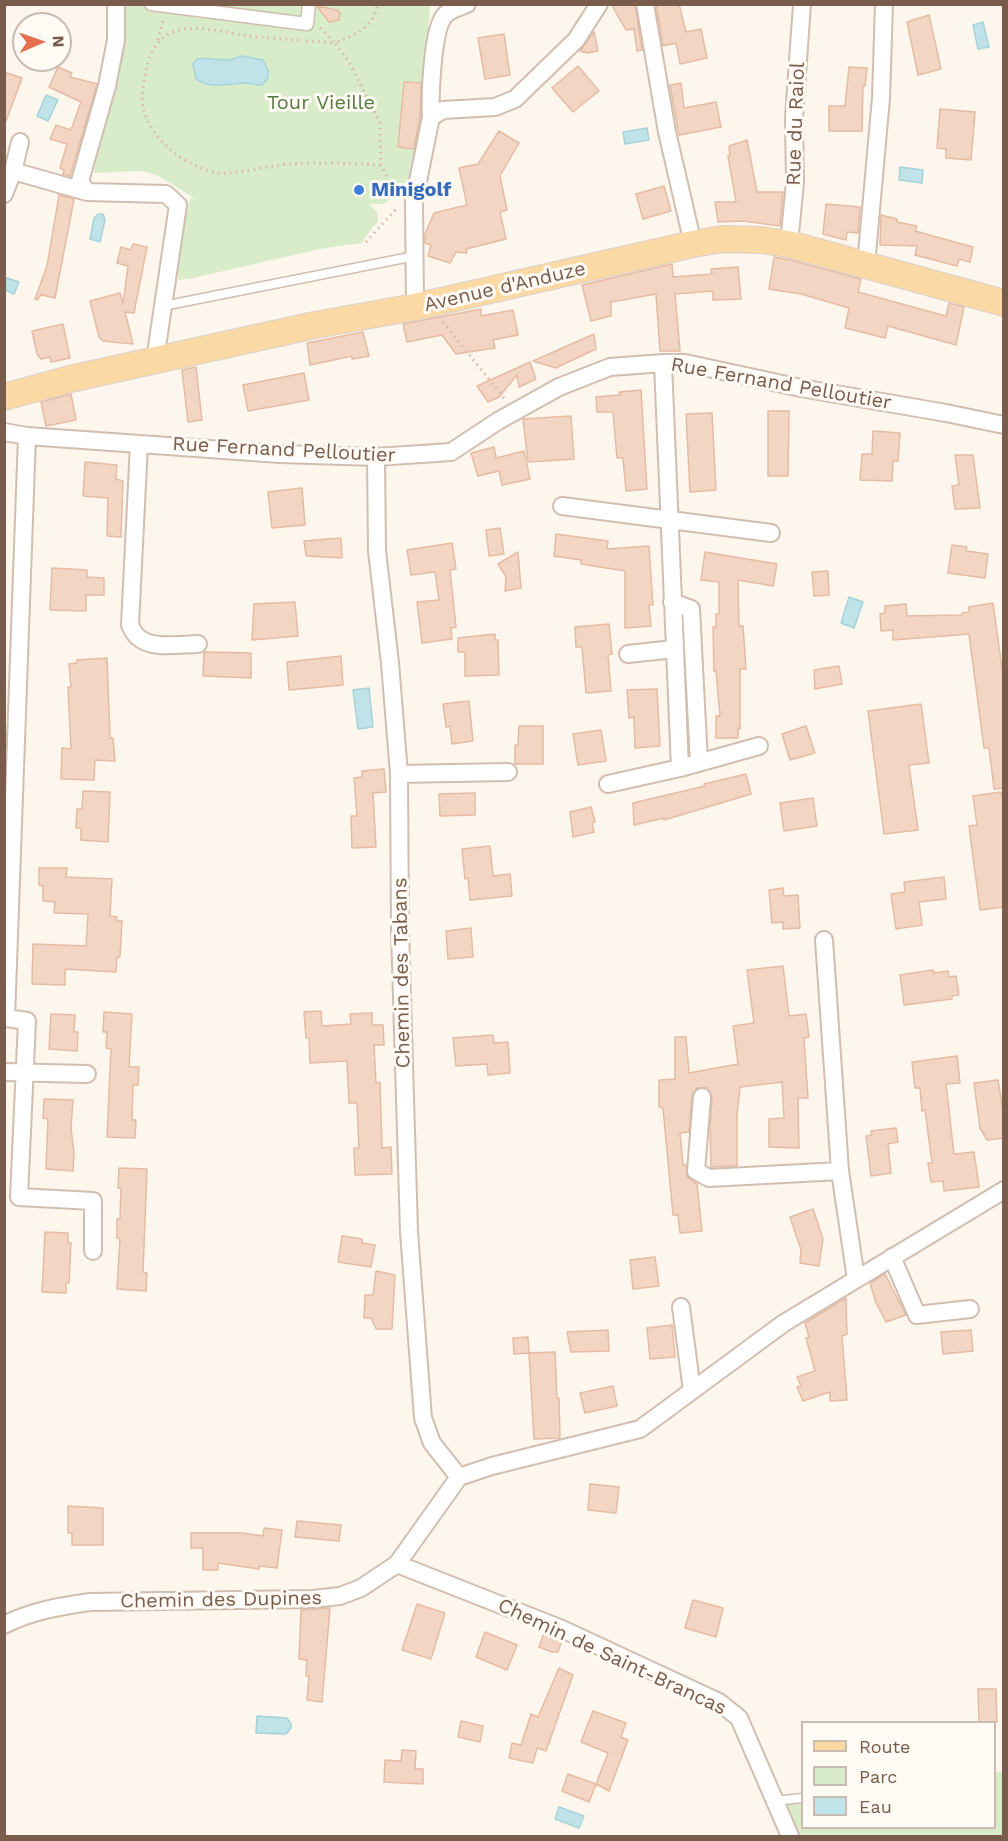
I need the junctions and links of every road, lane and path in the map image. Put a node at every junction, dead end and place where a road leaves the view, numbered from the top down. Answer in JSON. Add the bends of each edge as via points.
{"nodes":[{"id":1,"x":116,"y":4,"type":"edge"},
{"id":2,"x":151,"y":4,"type":"edge"},
{"id":3,"x":309,"y":4,"type":"edge"},
{"id":4,"x":378,"y":4,"type":"edge"},
{"id":5,"x":467,"y":4,"type":"edge"},
{"id":6,"x":589,"y":4,"type":"edge"},
{"id":7,"x":599,"y":4,"type":"edge"},
{"id":8,"x":645,"y":4,"type":"edge"},
{"id":9,"x":802,"y":4,"type":"edge"},
{"id":10,"x":884,"y":4,"type":"edge"},
{"id":11,"x":166,"y":7,"type":"junction"},
{"id":12,"x":582,"y":30,"type":"junction"},
{"id":13,"x":158,"y":42,"type":"junction"},
{"id":14,"x":335,"y":43,"type":"junction"},
{"id":15,"x":430,"y":117,"type":"junction"},
{"id":16,"x":20,"y":142,"type":"dead end"},
{"id":17,"x":381,"y":165,"type":"junction"},
{"id":18,"x":13,"y":171,"type":"junction"},
{"id":19,"x":87,"y":192,"type":"junction"},
{"id":20,"x":4,"y":194,"type":"edge"},
{"id":21,"x":366,"y":242,"type":"dead end"},
{"id":22,"x":693,"y":244,"type":"junction"},
{"id":23,"x":789,"y":244,"type":"junction"},
{"id":24,"x":415,"y":256,"type":"junction"},
{"id":25,"x":866,"y":264,"type":"junction"},
{"id":26,"x":1004,"y":303,"type":"edge"},
{"id":27,"x":163,"y":306,"type":"junction"},
{"id":28,"x":422,"y":306,"type":"junction"},
{"id":29,"x":155,"y":360,"type":"junction"},
{"id":30,"x":663,"y":363,"type":"junction"},
{"id":31,"x":4,"y":397,"type":"edge"},
{"id":32,"x":511,"y":414,"type":"junction"},
{"id":33,"x":1003,"y":429,"type":"edge"},
{"id":34,"x":4,"y":432,"type":"edge"},
{"id":35,"x":27,"y":436,"type":"junction"},
{"id":36,"x":139,"y":444,"type":"junction"},
{"id":37,"x":376,"y":457,"type":"junction"},
{"id":38,"x":562,"y":506,"type":"dead end"},
{"id":39,"x":670,"y":519,"type":"junction"},
{"id":40,"x":771,"y":533,"type":"dead end"},
{"id":41,"x":672,"y":602,"type":"junction"},
{"id":42,"x":198,"y":644,"type":"dead end"},
{"id":43,"x":674,"y":649,"type":"junction"},
{"id":44,"x":628,"y":654,"type":"dead end"},
{"id":45,"x":759,"y":746,"type":"dead end"},
{"id":46,"x":699,"y":763,"type":"junction"},
{"id":47,"x":680,"y":768,"type":"junction"},
{"id":48,"x":508,"y":772,"type":"dead end"},
{"id":49,"x":399,"y":774,"type":"junction"},
{"id":50,"x":608,"y":784,"type":"dead end"},
{"id":51,"x":824,"y":940,"type":"dead end"},
{"id":52,"x":4,"y":1072,"type":"edge"},
{"id":53,"x":25,"y":1072,"type":"junction"},
{"id":54,"x":87,"y":1074,"type":"dead end"},
{"id":55,"x":702,"y":1097,"type":"dead end"},
{"id":56,"x":840,"y":1171,"type":"junction"},
{"id":57,"x":1004,"y":1190,"type":"edge"},
{"id":58,"x":93,"y":1251,"type":"dead end"},
{"id":59,"x":892,"y":1257,"type":"junction"},
{"id":60,"x":856,"y":1278,"type":"junction"},
{"id":61,"x":681,"y":1307,"type":"dead end"},
{"id":62,"x":970,"y":1310,"type":"dead end"},
{"id":63,"x":692,"y":1391,"type":"junction"},
{"id":64,"x":459,"y":1477,"type":"junction"},
{"id":65,"x":397,"y":1564,"type":"junction"},
{"id":66,"x":4,"y":1624,"type":"edge"},
{"id":67,"x":801,"y":1798,"type":"edge"},
{"id":68,"x":775,"y":1801,"type":"junction"},
{"id":69,"x":790,"y":1836,"type":"edge"}],
"edges":[{"from":1,"to":19,"type":"street","via":[[116,40],[107,86],[80,182]]},
{"from":2,"to":11,"type":"street"},
{"from":3,"to":11,"type":"street","via":[[307,24]]},
{"from":4,"to":14,"type":"path","via":[[370,23]]},
{"from":5,"to":15,"type":"street","via":[[448,12],[440,21]]},
{"from":6,"to":12,"type":"lane"},
{"from":7,"to":12,"type":"street"},
{"from":8,"to":22,"type":"street","via":[[667,132]]},
{"from":9,"to":23,"type":"street","name":"Rue du Raiol"},
{"from":10,"to":25,"type":"street","via":[[881,98]]},
{"from":11,"to":13,"type":"path"},
{"from":12,"to":15,"type":"street","via":[[515,99],[495,107],[443,110]]},
{"from":13,"to":14,"type":"path","via":[[179,30],[198,29]]},
{"from":13,"to":17,"type":"path","via":[[145,74],[143,107],[159,137],[178,156],[219,173],[288,164]]},
{"from":14,"to":17,"type":"path","via":[[380,123]]},
{"from":15,"to":24,"type":"street","via":[[414,201]]},
{"from":16,"to":18,"type":"street"},
{"from":17,"to":21,"type":"path","via":[[402,202]]},
{"from":18,"to":19,"type":"street"},
{"from":18,"to":20,"type":"street"},
{"from":19,"to":27,"type":"street","via":[[166,194],[178,205]]},
{"from":22,"to":23,"type":"main road","name":"Avenue d'Anduze","via":[[722,239]]},
{"from":22,"to":28,"type":"main road","name":"Avenue d'Anduze"},
{"from":23,"to":25,"type":"main road","name":"Avenue d'Anduze"},
{"from":24,"to":27,"type":"lane"},
{"from":24,"to":28,"type":"street"},
{"from":25,"to":26,"type":"main road","name":"Avenue d'Anduze"},
{"from":27,"to":29,"type":"street"},
{"from":28,"to":29,"type":"main road","name":"Avenue d'Anduze"},
{"from":28,"to":32,"type":"path","via":[[503,394]]},
{"from":29,"to":31,"type":"main road","name":"Avenue d'Anduze"},
{"from":30,"to":32,"type":"street","name":"Rue Fernand Pelloutier","via":[[610,367],[559,387]]},
{"from":30,"to":33,"type":"street","name":"Rue Fernand Pelloutier","via":[[685,363],[946,413]]},
{"from":30,"to":39,"type":"street"},
{"from":32,"to":37,"type":"street","name":"Rue Fernand Pelloutier","via":[[451,452]]},
{"from":34,"to":35,"type":"street","name":"Rue Fernand Pelloutier"},
{"from":35,"to":36,"type":"street","name":"Rue Fernand Pelloutier"},
{"from":35,"to":53,"type":"street","via":[[6,1018],[27,1021]]},
{"from":36,"to":37,"type":"street","name":"Rue Fernand Pelloutier"},
{"from":36,"to":42,"type":"street","via":[[130,625],[136,636],[146,642]]},
{"from":37,"to":49,"type":"street","name":"Chemin des Tabans","via":[[377,551]]},
{"from":38,"to":39,"type":"street"},
{"from":39,"to":40,"type":"street"},
{"from":39,"to":41,"type":"street"},
{"from":41,"to":43,"type":"street"},
{"from":41,"to":46,"type":"street","via":[[691,609]]},
{"from":43,"to":44,"type":"street"},
{"from":43,"to":47,"type":"street"},
{"from":45,"to":46,"type":"street"},
{"from":46,"to":47,"type":"street"},
{"from":47,"to":50,"type":"street"},
{"from":48,"to":49,"type":"street"},
{"from":49,"to":64,"type":"street","name":"Chemin des Tabans","via":[[408,1220],[423,1418],[432,1443]]},
{"from":51,"to":56,"type":"street"},
{"from":52,"to":53,"type":"street"},
{"from":53,"to":54,"type":"street"},
{"from":53,"to":58,"type":"street","via":[[20,1197],[93,1201]]},
{"from":55,"to":56,"type":"street","via":[[696,1171],[709,1178]]},
{"from":56,"to":60,"type":"street"},
{"from":57,"to":59,"type":"street"},
{"from":59,"to":60,"type":"street"},
{"from":59,"to":62,"type":"street","via":[[917,1315]]},
{"from":60,"to":63,"type":"street","via":[[784,1323]]},
{"from":61,"to":63,"type":"street"},
{"from":63,"to":64,"type":"street","via":[[640,1429]]},
{"from":64,"to":65,"type":"street","name":"Chemin des Dupines"},
{"from":65,"to":66,"type":"street","name":"Chemin des Dupines","via":[[361,1588],[340,1596],[90,1602],[57,1607]]},
{"from":65,"to":68,"type":"street","name":"Chemin de Saint-Brancas","via":[[561,1629],[719,1702],[739,1718]]},
{"from":67,"to":68,"type":"lane"},
{"from":68,"to":69,"type":"street","name":"Chemin de Saint-Brancas"}]}
